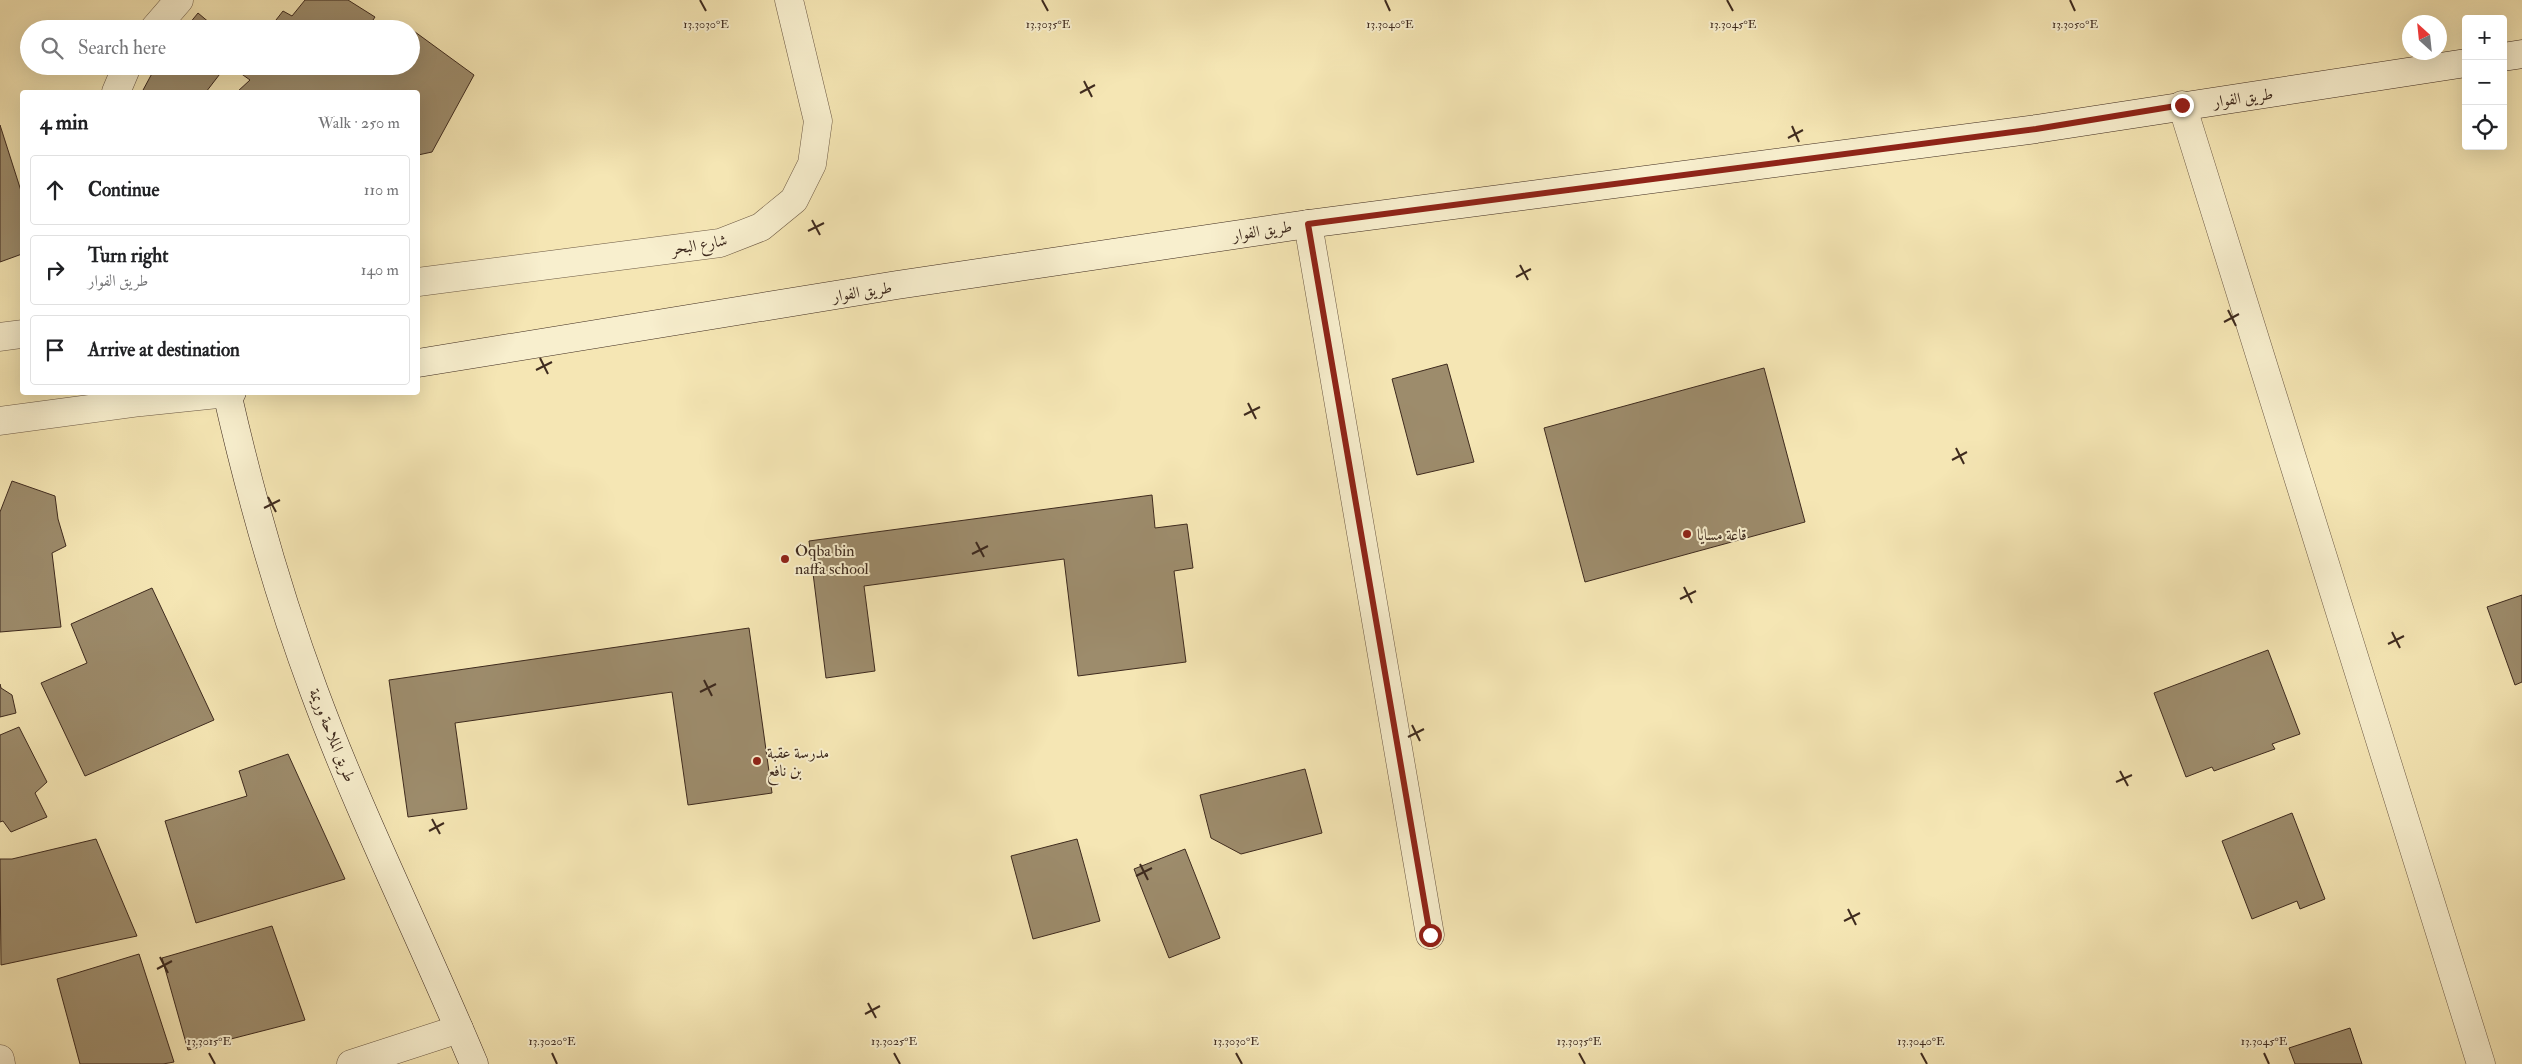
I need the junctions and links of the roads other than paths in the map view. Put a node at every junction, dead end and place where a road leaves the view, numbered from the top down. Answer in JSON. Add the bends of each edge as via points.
{"nodes":[{"id":1,"x":178,"y":0,"type":"edge"},
{"id":2,"x":789,"y":0,"type":"edge"},
{"id":3,"x":161,"y":20,"type":"edge"},
{"id":4,"x":2522,"y":54,"type":"edge"},
{"id":5,"x":2507,"y":56,"type":"edge"},
{"id":6,"x":2462,"y":64,"type":"edge"},
{"id":7,"x":123,"y":75,"type":"edge"},
{"id":8,"x":117,"y":90,"type":"edge"},
{"id":9,"x":2182,"y":105,"type":"junction"},
{"id":10,"x":1308,"y":224,"type":"junction"},
{"id":11,"x":420,"y":282,"type":"edge"},
{"id":12,"x":20,"y":334,"type":"edge"},
{"id":13,"x":0,"y":336,"type":"edge"},
{"id":14,"x":420,"y":362,"type":"edge"},
{"id":15,"x":210,"y":395,"type":"edge"},
{"id":16,"x":230,"y":395,"type":"edge"},
{"id":17,"x":0,"y":421,"type":"edge"},
{"id":18,"x":1430,"y":935,"type":"dead end"},
{"id":19,"x":459,"y":1029,"type":"junction"},
{"id":20,"x":0,"y":1059,"type":"edge"},
{"id":21,"x":1,"y":1064,"type":"edge"},
{"id":22,"x":351,"y":1064,"type":"edge"},
{"id":23,"x":474,"y":1064,"type":"edge"},
{"id":24,"x":2481,"y":1064,"type":"edge"}],
"edges":[{"from":1,"to":3,"type":"street"},
{"from":2,"to":11,"type":"street","name":"شارع البحر","via":[[818,121],[812,164],[794,200],[761,227],[720,243]]},
{"from":4,"to":5,"type":"street"},
{"from":6,"to":9,"type":"street","name":"طريق الفوار"},
{"from":7,"to":8,"type":"street"},
{"from":9,"to":10,"type":"street","name":"طريق الفوار","via":[[2036,129]]},
{"from":9,"to":24,"type":"street"},
{"from":10,"to":14,"type":"street","name":"طريق الفوار","via":[[897,285]]},
{"from":10,"to":18,"type":"street"},
{"from":12,"to":13,"type":"street"},
{"from":15,"to":17,"type":"street"},
{"from":16,"to":19,"type":"street","name":"طريق الملاحة وريمة","via":[[245,473],[276,582],[314,692]]},
{"from":19,"to":22,"type":"street"},
{"from":19,"to":23,"type":"street","name":"طريق الملاحة وريمة"},
{"from":20,"to":21,"type":"street"}]}
